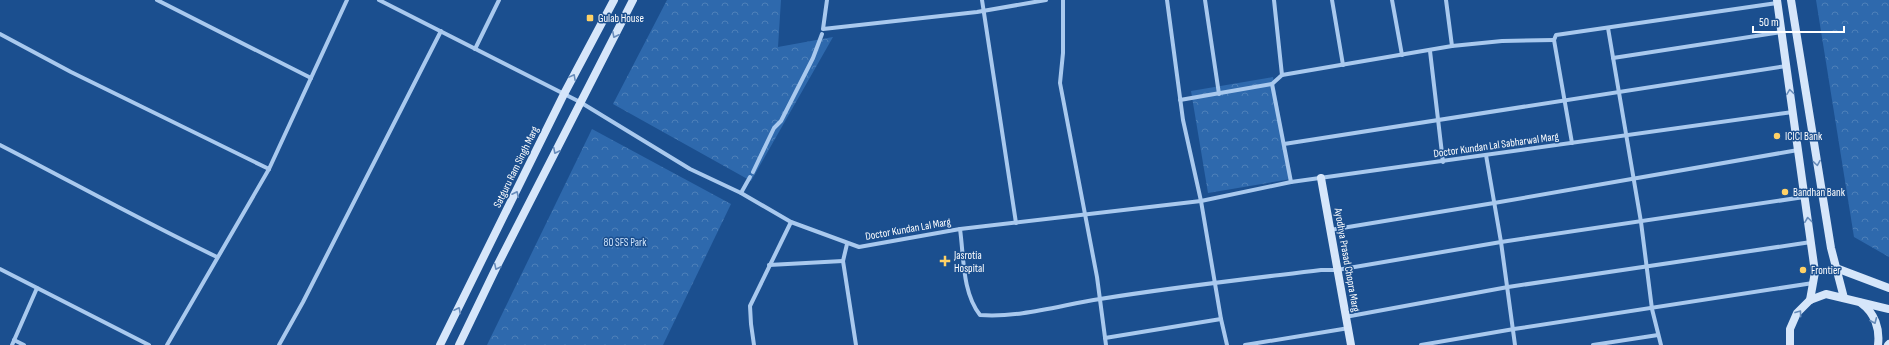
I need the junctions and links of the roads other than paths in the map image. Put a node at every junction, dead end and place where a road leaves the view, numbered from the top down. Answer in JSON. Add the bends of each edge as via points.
{"nodes":[{"id":1,"x":158,"y":0,"type":"edge"},
{"id":2,"x":347,"y":0,"type":"edge"},
{"id":3,"x":379,"y":0,"type":"edge"},
{"id":4,"x":499,"y":0,"type":"edge"},
{"id":5,"x":614,"y":0,"type":"edge"},
{"id":6,"x":632,"y":0,"type":"edge"},
{"id":7,"x":827,"y":0,"type":"edge"},
{"id":8,"x":982,"y":0,"type":"edge"},
{"id":9,"x":1046,"y":0,"type":"edge"},
{"id":10,"x":1063,"y":0,"type":"edge"},
{"id":11,"x":1167,"y":0,"type":"edge"},
{"id":12,"x":1205,"y":0,"type":"edge"},
{"id":13,"x":1274,"y":0,"type":"edge"},
{"id":14,"x":1332,"y":0,"type":"edge"},
{"id":15,"x":1392,"y":0,"type":"edge"},
{"id":16,"x":1446,"y":0,"type":"edge"},
{"id":17,"x":1791,"y":0,"type":"edge"},
{"id":18,"x":1777,"y":2,"type":"edge"},
{"id":19,"x":982,"y":12,"type":"junction"},
{"id":20,"x":1608,"y":28,"type":"junction"},
{"id":21,"x":441,"y":31,"type":"junction"},
{"id":22,"x":1782,"y":32,"type":"junction"},
{"id":23,"x":0,"y":34,"type":"edge"},
{"id":24,"x":822,"y":34,"type":"dead end"},
{"id":25,"x":1554,"y":40,"type":"junction"},
{"id":26,"x":1452,"y":46,"type":"junction"},
{"id":27,"x":475,"y":48,"type":"junction"},
{"id":28,"x":1430,"y":51,"type":"junction"},
{"id":29,"x":1402,"y":55,"type":"junction"},
{"id":30,"x":1613,"y":58,"type":"junction"},
{"id":31,"x":1343,"y":65,"type":"junction"},
{"id":32,"x":1786,"y":66,"type":"junction"},
{"id":33,"x":1282,"y":75,"type":"junction"},
{"id":34,"x":311,"y":78,"type":"junction"},
{"id":35,"x":1272,"y":84,"type":"junction"},
{"id":36,"x":1619,"y":91,"type":"junction"},
{"id":37,"x":564,"y":94,"type":"junction"},
{"id":38,"x":1220,"y":94,"type":"junction"},
{"id":39,"x":1565,"y":99,"type":"junction"},
{"id":40,"x":1180,"y":100,"type":"junction"},
{"id":41,"x":580,"y":102,"type":"junction"},
{"id":42,"x":1793,"y":112,"type":"junction"},
{"id":43,"x":1438,"y":121,"type":"junction"},
{"id":44,"x":1627,"y":136,"type":"junction"},
{"id":45,"x":1572,"y":143,"type":"junction"},
{"id":46,"x":1284,"y":144,"type":"junction"},
{"id":47,"x":0,"y":145,"type":"edge"},
{"id":48,"x":1798,"y":150,"type":"junction"},
{"id":49,"x":1486,"y":155,"type":"junction"},
{"id":50,"x":1443,"y":162,"type":"junction"},
{"id":51,"x":269,"y":169,"type":"junction"},
{"id":52,"x":753,"y":172,"type":"dead end"},
{"id":53,"x":750,"y":177,"type":"dead end"},
{"id":54,"x":1321,"y":178,"type":"junction"},
{"id":55,"x":1634,"y":179,"type":"junction"},
{"id":56,"x":1291,"y":182,"type":"junction"},
{"id":57,"x":741,"y":193,"type":"junction"},
{"id":58,"x":1805,"y":197,"type":"junction"},
{"id":59,"x":1201,"y":201,"type":"junction"},
{"id":60,"x":1494,"y":203,"type":"junction"},
{"id":61,"x":1085,"y":215,"type":"junction"},
{"id":62,"x":790,"y":222,"type":"junction"},
{"id":63,"x":1641,"y":222,"type":"junction"},
{"id":64,"x":1016,"y":223,"type":"junction"},
{"id":65,"x":960,"y":229,"type":"junction"},
{"id":66,"x":1330,"y":230,"type":"junction"},
{"id":67,"x":1501,"y":242,"type":"junction"},
{"id":68,"x":1811,"y":242,"type":"junction"},
{"id":69,"x":847,"y":244,"type":"junction"},
{"id":70,"x":217,"y":257,"type":"junction"},
{"id":71,"x":843,"y":261,"type":"junction"},
{"id":72,"x":769,"y":265,"type":"junction"},
{"id":73,"x":1647,"y":266,"type":"junction"},
{"id":74,"x":1836,"y":268,"type":"junction"},
{"id":75,"x":0,"y":269,"type":"edge"},
{"id":76,"x":1337,"y":270,"type":"junction"},
{"id":77,"x":1215,"y":282,"type":"junction"},
{"id":78,"x":1813,"y":283,"type":"junction"},
{"id":79,"x":1508,"y":287,"type":"junction"},
{"id":80,"x":37,"y":288,"type":"junction"},
{"id":81,"x":1889,"y":288,"type":"edge"},
{"id":82,"x":1844,"y":298,"type":"junction"},
{"id":83,"x":1100,"y":299,"type":"junction"},
{"id":84,"x":1810,"y":300,"type":"junction"},
{"id":85,"x":1859,"y":301,"type":"junction"},
{"id":86,"x":1652,"y":309,"type":"junction"},
{"id":87,"x":1889,"y":309,"type":"edge"},
{"id":88,"x":1345,"y":317,"type":"junction"},
{"id":89,"x":1221,"y":319,"type":"junction"},
{"id":90,"x":1349,"y":328,"type":"junction"},
{"id":91,"x":1514,"y":329,"type":"junction"},
{"id":92,"x":1658,"y":335,"type":"junction"},
{"id":93,"x":1105,"y":338,"type":"junction"},
{"id":94,"x":14,"y":340,"type":"junction"},
{"id":95,"x":753,"y":344,"type":"edge"},
{"id":96,"x":12,"y":345,"type":"edge"},
{"id":97,"x":24,"y":345,"type":"edge"},
{"id":98,"x":149,"y":345,"type":"edge"},
{"id":99,"x":167,"y":345,"type":"edge"},
{"id":100,"x":279,"y":345,"type":"edge"},
{"id":101,"x":440,"y":345,"type":"edge"},
{"id":102,"x":459,"y":345,"type":"edge"},
{"id":103,"x":856,"y":345,"type":"edge"},
{"id":104,"x":1106,"y":345,"type":"edge"},
{"id":105,"x":1227,"y":345,"type":"edge"},
{"id":106,"x":1245,"y":345,"type":"edge"},
{"id":107,"x":1351,"y":345,"type":"edge"},
{"id":108,"x":1421,"y":345,"type":"edge"},
{"id":109,"x":1515,"y":345,"type":"edge"},
{"id":110,"x":1593,"y":345,"type":"edge"},
{"id":111,"x":1661,"y":345,"type":"edge"},
{"id":112,"x":1790,"y":345,"type":"edge"},
{"id":113,"x":1878,"y":345,"type":"edge"}],
"edges":[{"from":1,"to":34,"type":"street"},
{"from":2,"to":34,"type":"street"},
{"from":3,"to":21,"type":"street","name":"Doctor Kundan Lal Marg"},
{"from":4,"to":27,"type":"street"},
{"from":37,"to":5,"type":"street","name":"Satguru Ram Singh Marg","one_way":true},
{"from":6,"to":41,"type":"street","one_way":true},
{"from":7,"to":19,"type":"street","via":[[823,29]]},
{"from":8,"to":19,"type":"street"},
{"from":9,"to":19,"type":"street"},
{"from":10,"to":61,"type":"street","via":[[1060,83]]},
{"from":11,"to":40,"type":"street"},
{"from":12,"to":38,"type":"street"},
{"from":13,"to":33,"type":"street"},
{"from":14,"to":31,"type":"street"},
{"from":15,"to":29,"type":"street"},
{"from":16,"to":26,"type":"street"},
{"from":17,"to":74,"type":"street","one_way":true},
{"from":18,"to":20,"type":"street"},
{"from":18,"to":22,"type":"street"},
{"from":19,"to":64,"type":"street"},
{"from":20,"to":25,"type":"street","via":[[1556,35]]},
{"from":20,"to":30,"type":"street"},
{"from":21,"to":27,"type":"street","name":"Doctor Kundan Lal Marg"},
{"from":21,"to":100,"type":"street"},
{"from":22,"to":30,"type":"street"},
{"from":22,"to":32,"type":"street"},
{"from":23,"to":51,"type":"street","via":[[71,72]]},
{"from":24,"to":52,"type":"street","via":[[813,58]]},
{"from":25,"to":26,"type":"street","via":[[1502,41]]},
{"from":25,"to":39,"type":"street"},
{"from":26,"to":28,"type":"street"},
{"from":27,"to":37,"type":"street","name":"Doctor Kundan Lal Marg"},
{"from":28,"to":29,"type":"street"},
{"from":28,"to":43,"type":"street"},
{"from":29,"to":31,"type":"street"},
{"from":30,"to":36,"type":"street"},
{"from":31,"to":33,"type":"street"},
{"from":32,"to":36,"type":"street"},
{"from":42,"to":32,"type":"street","one_way":true},
{"from":33,"to":35,"type":"street"},
{"from":34,"to":51,"type":"street"},
{"from":35,"to":38,"type":"street"},
{"from":35,"to":46,"type":"street"},
{"from":36,"to":39,"type":"street"},
{"from":36,"to":44,"type":"street"},
{"from":37,"to":41,"type":"street","name":"Doctor Kundan Lal Marg"},
{"from":101,"to":37,"type":"street","name":"Satguru Ram Singh Marg","one_way":true},
{"from":38,"to":40,"type":"street"},
{"from":39,"to":43,"type":"street"},
{"from":39,"to":45,"type":"street"},
{"from":40,"to":59,"type":"street"},
{"from":41,"to":57,"type":"street","name":"Doctor Kundan Lal Marg","via":[[690,169]]},
{"from":41,"to":102,"type":"street","one_way":true},
{"from":42,"to":44,"type":"street","name":"Doctor Kundan Lal Sabharwal Marg"},
{"from":42,"to":48,"type":"street"},
{"from":43,"to":46,"type":"street"},
{"from":43,"to":50,"type":"street"},
{"from":44,"to":45,"type":"street","name":"Doctor Kundan Lal Sabharwal Marg"},
{"from":44,"to":55,"type":"street"},
{"from":45,"to":49,"type":"street","name":"Doctor Kundan Lal Sabharwal Marg"},
{"from":46,"to":56,"type":"street"},
{"from":47,"to":70,"type":"street"},
{"from":48,"to":55,"type":"street"},
{"from":48,"to":58,"type":"street"},
{"from":49,"to":50,"type":"street","name":"Doctor Kundan Lal Sabharwal Marg"},
{"from":49,"to":60,"type":"street"},
{"from":50,"to":54,"type":"street","name":"Doctor Kundan Lal Sabharwal Marg"},
{"from":51,"to":70,"type":"street"},
{"from":53,"to":57,"type":"street"},
{"from":54,"to":56,"type":"street","name":"Doctor Kundan Lal Sabharwal Marg"},
{"from":54,"to":66,"type":"street","name":"Ayodhya Prasad Chopra Marg"},
{"from":55,"to":60,"type":"street"},
{"from":55,"to":63,"type":"street"},
{"from":56,"to":59,"type":"street","name":"Doctor Kundan Lal Sabharwal Marg"},
{"from":57,"to":62,"type":"street","name":"Doctor Kundan Lal Marg"},
{"from":58,"to":63,"type":"street"},
{"from":68,"to":58,"type":"street","one_way":true},
{"from":59,"to":61,"type":"street","name":"Doctor Kundan Lal Marg"},
{"from":59,"to":77,"type":"street"},
{"from":60,"to":66,"type":"street"},
{"from":60,"to":67,"type":"street"},
{"from":61,"to":64,"type":"street","name":"Doctor Kundan Lal Marg"},
{"from":61,"to":83,"type":"street"},
{"from":62,"to":69,"type":"street","name":"Doctor Kundan Lal Marg"},
{"from":62,"to":72,"type":"street"},
{"from":63,"to":67,"type":"street"},
{"from":63,"to":73,"type":"street"},
{"from":64,"to":65,"type":"street","name":"Doctor Kundan Lal Marg"},
{"from":65,"to":69,"type":"street","name":"Doctor Kundan Lal Marg","via":[[859,248]]},
{"from":65,"to":83,"type":"street","via":[[969,293],[974,308],[980,315],[1000,316]]},
{"from":66,"to":76,"type":"street","name":"Ayodhya Prasad Chopra Marg"},
{"from":67,"to":76,"type":"street"},
{"from":67,"to":79,"type":"street"},
{"from":68,"to":73,"type":"street"},
{"from":68,"to":78,"type":"street","via":[[1815,272]]},
{"from":69,"to":71,"type":"street"},
{"from":70,"to":99,"type":"street"},
{"from":71,"to":72,"type":"street"},
{"from":71,"to":103,"type":"street"},
{"from":72,"to":95,"type":"street","via":[[750,306]]},
{"from":73,"to":79,"type":"street"},
{"from":73,"to":86,"type":"street"},
{"from":74,"to":81,"type":"street"},
{"from":74,"to":82,"type":"street"},
{"from":75,"to":80,"type":"street"},
{"from":76,"to":77,"type":"street"},
{"from":76,"to":88,"type":"street","name":"Ayodhya Prasad Chopra Marg"},
{"from":77,"to":83,"type":"street"},
{"from":77,"to":89,"type":"street"},
{"from":78,"to":84,"type":"street"},
{"from":78,"to":86,"type":"street"},
{"from":79,"to":88,"type":"street"},
{"from":79,"to":91,"type":"street"},
{"from":80,"to":94,"type":"street"},
{"from":80,"to":98,"type":"street"},
{"from":82,"to":84,"type":"street","via":[[1826,294]]},
{"from":82,"to":85,"type":"street"},
{"from":83,"to":93,"type":"street"},
{"from":112,"to":84,"type":"street","one_way":true,"via":[[1790,329],[1797,312]]},
{"from":85,"to":87,"type":"street"},
{"from":85,"to":113,"type":"street","one_way":true,"via":[[1867,307],[1874,318],[1878,331]]},
{"from":86,"to":91,"type":"street"},
{"from":86,"to":92,"type":"street"},
{"from":88,"to":90,"type":"street","name":"Ayodhya Prasad Chopra Marg"},
{"from":89,"to":93,"type":"street"},
{"from":89,"to":105,"type":"street"},
{"from":90,"to":106,"type":"street"},
{"from":90,"to":107,"type":"street","name":"Ayodhya Prasad Chopra Marg"},
{"from":91,"to":108,"type":"street"},
{"from":91,"to":109,"type":"street"},
{"from":92,"to":110,"type":"street"},
{"from":92,"to":111,"type":"street"},
{"from":93,"to":104,"type":"street"},
{"from":94,"to":96,"type":"street"},
{"from":94,"to":97,"type":"street"}]}
